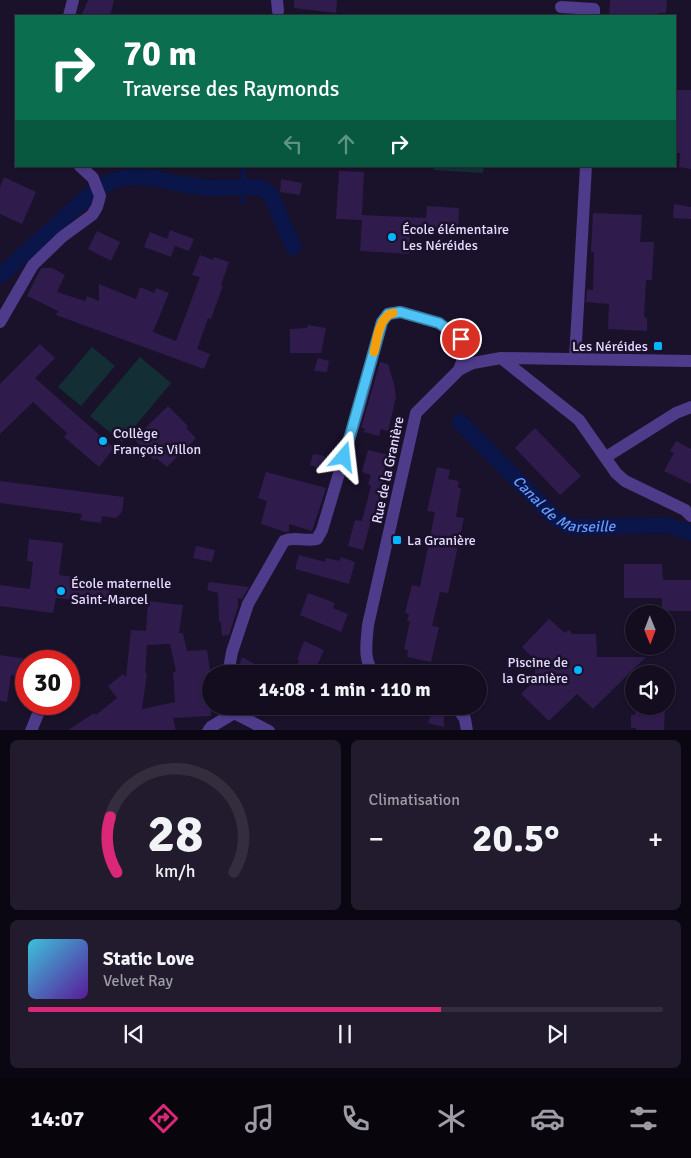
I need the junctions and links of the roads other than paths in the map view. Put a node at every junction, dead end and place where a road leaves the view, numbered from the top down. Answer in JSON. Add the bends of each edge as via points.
{"nodes":[{"id":1,"x":74,"y":0,"type":"edge"},
{"id":2,"x":561,"y":7,"type":"dead end"},
{"id":3,"x":69,"y":15,"type":"edge"},
{"id":4,"x":594,"y":15,"type":"edge"},
{"id":5,"x":81,"y":167,"type":"edge"},
{"id":6,"x":586,"y":167,"type":"edge"},
{"id":7,"x":0,"y":322,"type":"edge"},
{"id":8,"x":501,"y":358,"type":"junction"},
{"id":9,"x":575,"y":359,"type":"junction"},
{"id":10,"x":691,"y":361,"type":"edge"},
{"id":11,"x":459,"y":370,"type":"junction"},
{"id":12,"x":691,"y":407,"type":"edge"},
{"id":13,"x":606,"y":457,"type":"junction"},
{"id":14,"x":691,"y":516,"type":"edge"},
{"id":15,"x":230,"y":665,"type":"edge"},
{"id":16,"x":369,"y":665,"type":"edge"},
{"id":17,"x":37,"y":715,"type":"edge"},
{"id":18,"x":225,"y":715,"type":"edge"},
{"id":19,"x":240,"y":715,"type":"edge"},
{"id":20,"x":462,"y":715,"type":"edge"},
{"id":21,"x":31,"y":730,"type":"edge"},
{"id":22,"x":208,"y":730,"type":"edge"},
{"id":23,"x":269,"y":730,"type":"edge"},
{"id":24,"x":467,"y":730,"type":"edge"}],
"edges":[{"from":1,"to":3,"type":"street"},
{"from":2,"to":4,"type":"street","via":[[594,9]]},
{"from":5,"to":7,"type":"street","via":[[93,178],[100,196],[97,207],[92,215],[62,237],[33,265]]},
{"from":6,"to":9,"type":"street"},
{"from":8,"to":9,"type":"street","name":"Rue de la Granière"},
{"from":8,"to":11,"type":"street","name":"Rue de la Granière","via":[[473,363]]},
{"from":8,"to":13,"type":"street","via":[[579,420]]},
{"from":9,"to":10,"type":"street","name":"Rue de la Granière"},
{"from":11,"to":15,"type":"street","via":[[463,359],[461,339],[445,326],[399,312],[388,314],[382,322],[322,530],[317,539],[290,538],[284,541],[248,604]]},
{"from":11,"to":16,"type":"street","name":"Rue de la Granière","via":[[416,413],[368,624],[366,651]]},
{"from":12,"to":13,"type":"street","via":[[676,412]]},
{"from":13,"to":14,"type":"street","via":[[625,481]]},
{"from":17,"to":21,"type":"street"},
{"from":18,"to":22,"type":"street"},
{"from":19,"to":23,"type":"street"},
{"from":20,"to":24,"type":"street"}]}
